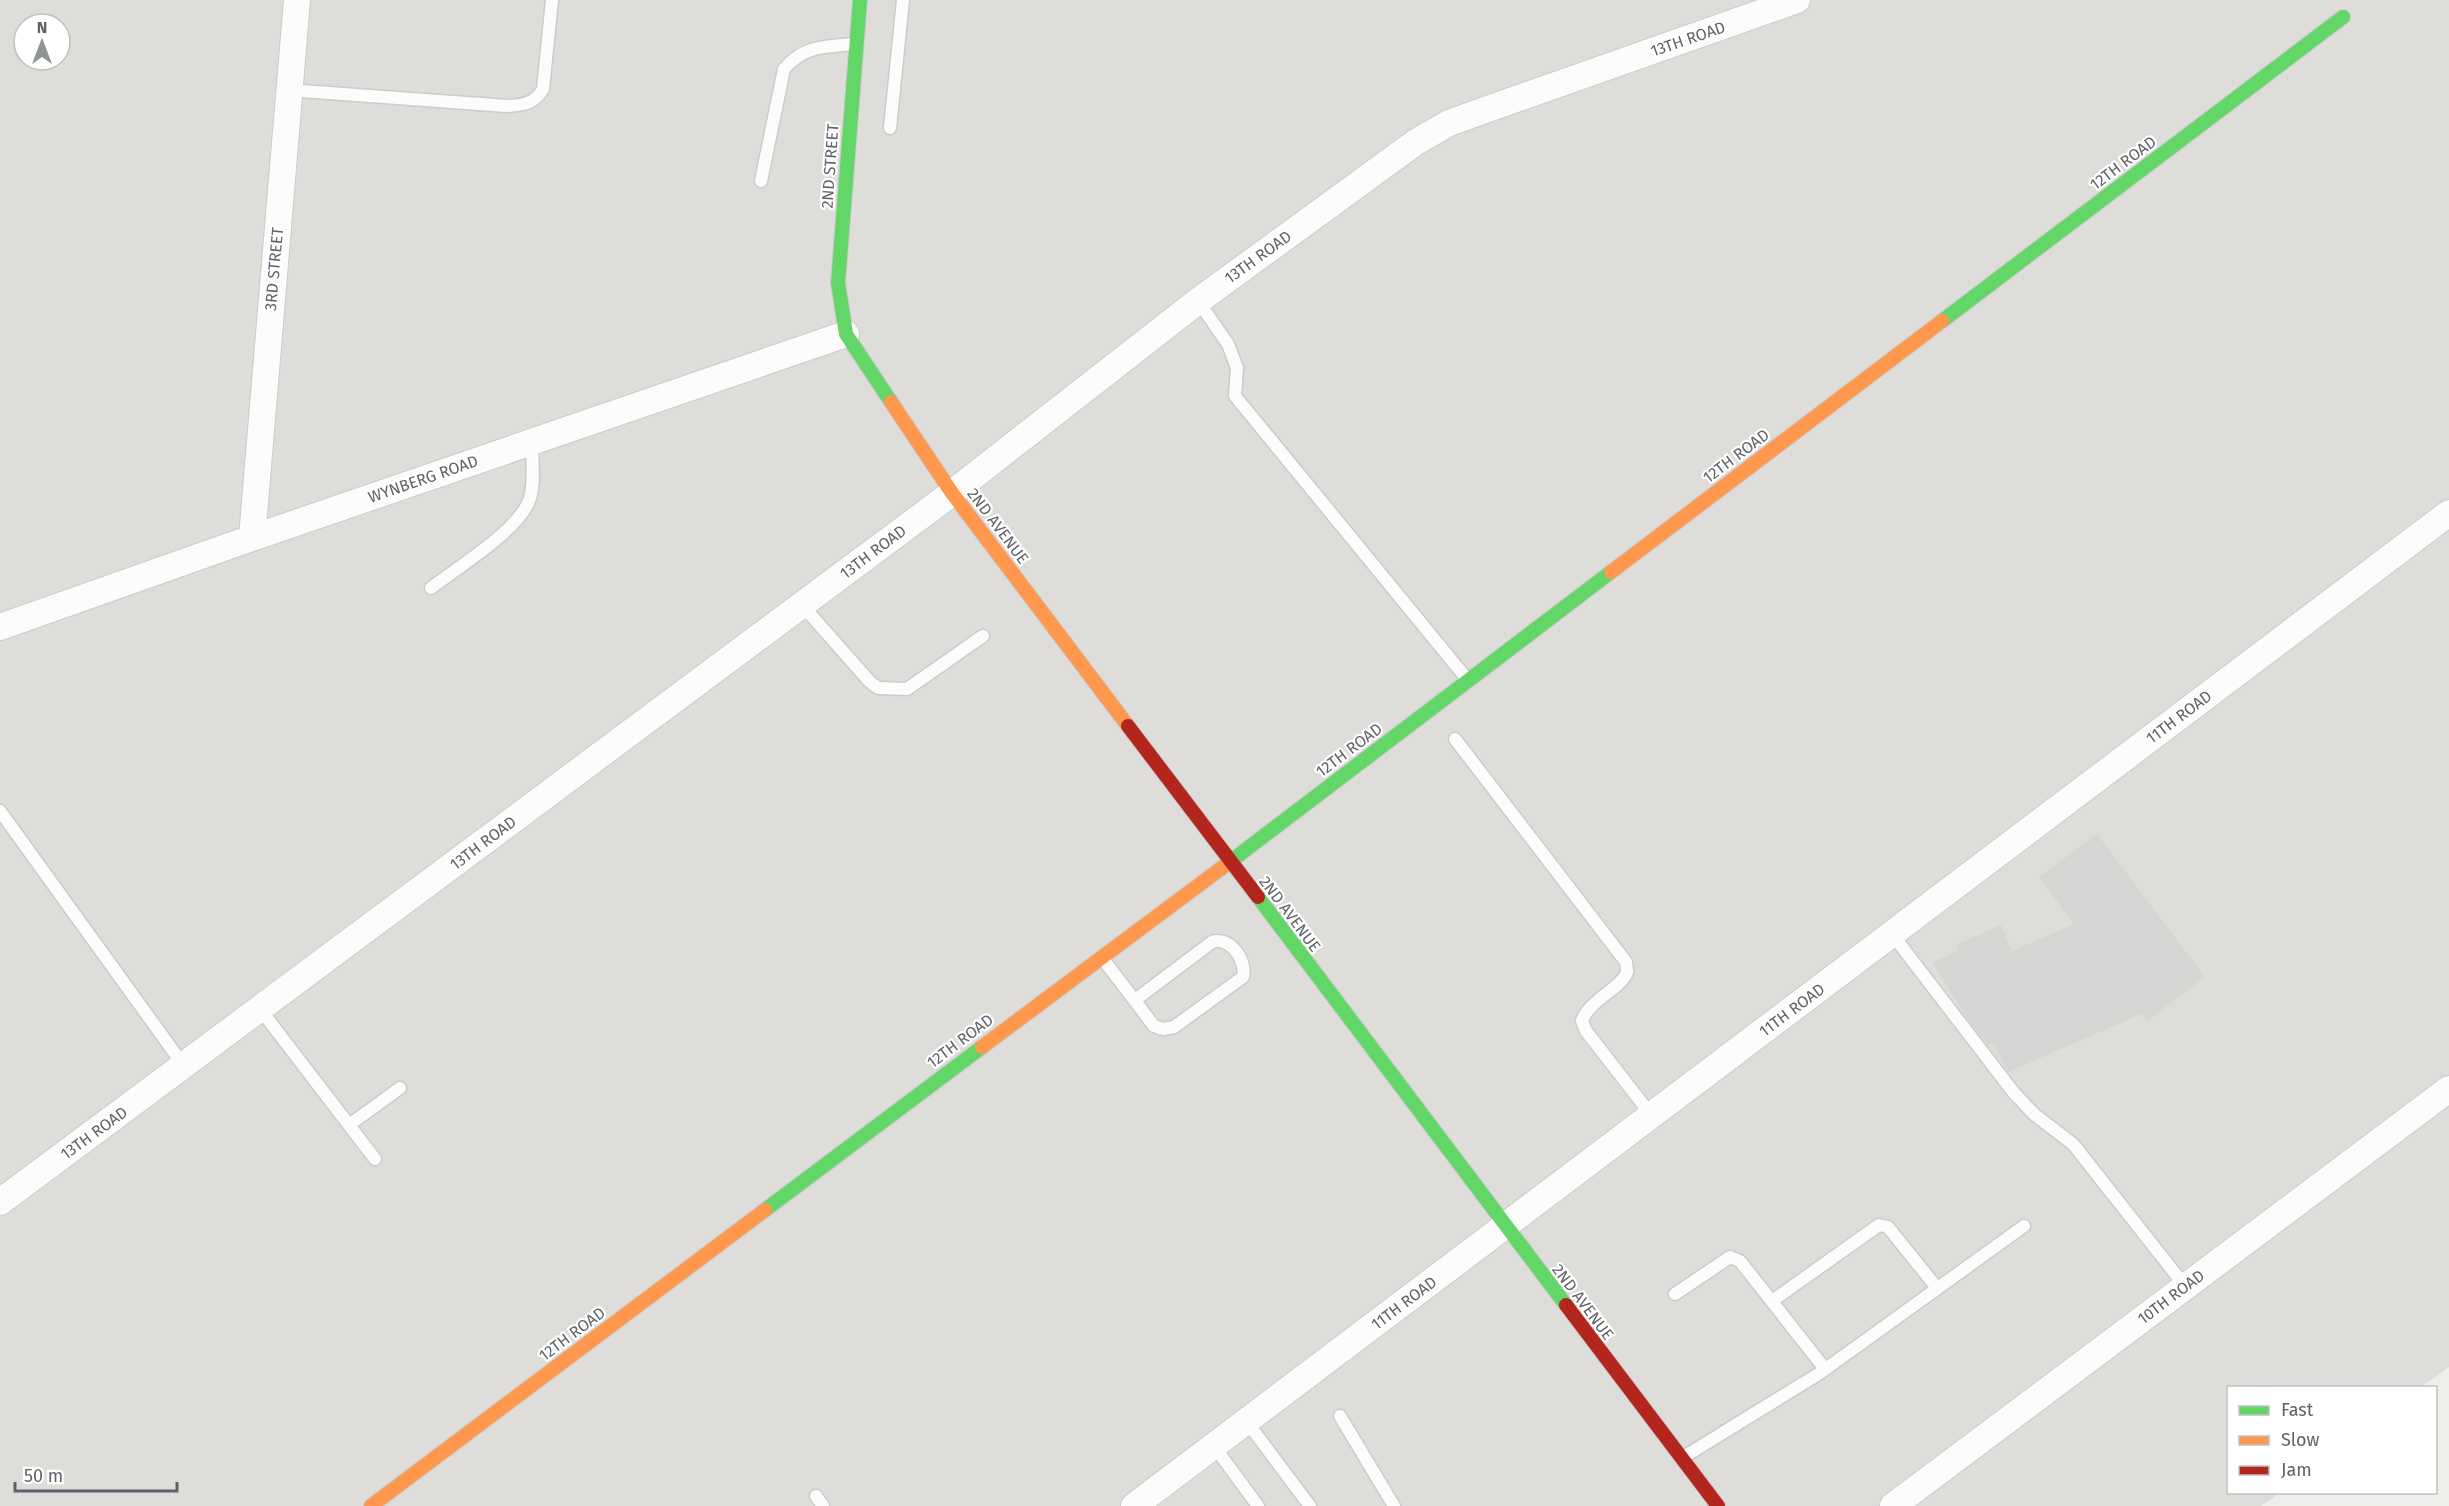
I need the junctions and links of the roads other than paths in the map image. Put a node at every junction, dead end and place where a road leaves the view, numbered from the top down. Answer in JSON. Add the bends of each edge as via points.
{"nodes":[{"id":1,"x":297,"y":0,"type":"edge"},
{"id":2,"x":552,"y":0,"type":"edge"},
{"id":3,"x":860,"y":0,"type":"edge"},
{"id":4,"x":903,"y":0,"type":"edge"},
{"id":5,"x":1797,"y":0,"type":"edge"},
{"id":6,"x":2343,"y":17,"type":"dead end"},
{"id":7,"x":856,"y":44,"type":"junction"},
{"id":8,"x":288,"y":90,"type":"junction"},
{"id":9,"x":890,"y":128,"type":"dead end"},
{"id":10,"x":761,"y":181,"type":"dead end"},
{"id":11,"x":1198,"y":301,"type":"junction"},
{"id":12,"x":846,"y":334,"type":"junction"},
{"id":13,"x":532,"y":442,"type":"junction"},
{"id":14,"x":952,"y":493,"type":"junction"},
{"id":15,"x":2449,"y":513,"type":"edge"},
{"id":16,"x":252,"y":538,"type":"junction"},
{"id":17,"x":431,"y":588,"type":"dead end"},
{"id":18,"x":802,"y":605,"type":"junction"},
{"id":19,"x":0,"y":627,"type":"edge"},
{"id":20,"x":983,"y":636,"type":"dead end"},
{"id":21,"x":1468,"y":680,"type":"junction"},
{"id":22,"x":1455,"y":739,"type":"dead end"},
{"id":23,"x":0,"y":811,"type":"edge"},
{"id":24,"x":1230,"y":861,"type":"junction"},
{"id":25,"x":1892,"y":934,"type":"junction"},
{"id":26,"x":1101,"y":957,"type":"junction"},
{"id":27,"x":1135,"y":1000,"type":"junction"},
{"id":28,"x":260,"y":1009,"type":"junction"},
{"id":29,"x":184,"y":1066,"type":"junction"},
{"id":30,"x":400,"y":1088,"type":"dead end"},
{"id":31,"x":2449,"y":1089,"type":"edge"},
{"id":32,"x":1652,"y":1116,"type":"junction"},
{"id":33,"x":349,"y":1125,"type":"junction"},
{"id":34,"x":375,"y":1159,"type":"dead end"},
{"id":35,"x":0,"y":1202,"type":"edge"},
{"id":36,"x":2024,"y":1226,"type":"dead end"},
{"id":37,"x":1506,"y":1227,"type":"junction"},
{"id":38,"x":2185,"y":1286,"type":"junction"},
{"id":39,"x":1937,"y":1288,"type":"junction"},
{"id":40,"x":1675,"y":1294,"type":"dead end"},
{"id":41,"x":1772,"y":1301,"type":"junction"},
{"id":42,"x":1825,"y":1369,"type":"junction"},
{"id":43,"x":1340,"y":1416,"type":"dead end"},
{"id":44,"x":1247,"y":1422,"type":"junction"},
{"id":45,"x":1214,"y":1446,"type":"junction"},
{"id":46,"x":1681,"y":1459,"type":"junction"},
{"id":47,"x":371,"y":1506,"type":"edge"},
{"id":48,"x":1134,"y":1506,"type":"edge"},
{"id":49,"x":1258,"y":1506,"type":"edge"},
{"id":50,"x":1310,"y":1506,"type":"edge"},
{"id":51,"x":1394,"y":1506,"type":"edge"},
{"id":52,"x":1718,"y":1506,"type":"edge"},
{"id":53,"x":1893,"y":1506,"type":"edge"}],
"edges":[{"from":1,"to":8,"type":"street","name":"3RD STREET"},
{"from":2,"to":8,"type":"lane","via":[[543,89],[537,100],[523,105]]},
{"from":3,"to":7,"type":"street","name":"2ND STREET"},
{"from":4,"to":9,"type":"lane"},
{"from":5,"to":11,"type":"street","name":"13TH ROAD","via":[[1449,123],[1416,142]]},
{"from":6,"to":21,"type":"street","name":"12TH ROAD"},
{"from":7,"to":10,"type":"lane","via":[[806,50],[784,69]]},
{"from":7,"to":12,"type":"street","name":"2ND STREET","via":[[838,283]]},
{"from":8,"to":16,"type":"street","name":"3RD STREET"},
{"from":11,"to":14,"type":"street","name":"13TH ROAD"},
{"from":11,"to":21,"type":"lane","via":[[1228,344],[1237,368],[1235,396]]},
{"from":12,"to":13,"type":"street","name":"WYNBERG ROAD"},
{"from":12,"to":14,"type":"street","name":"2ND AVENUE"},
{"from":13,"to":16,"type":"street","name":"WYNBERG ROAD"},
{"from":13,"to":17,"type":"lane","via":[[531,495],[523,513],[511,527]]},
{"from":14,"to":18,"type":"street","name":"13TH ROAD"},
{"from":14,"to":24,"type":"street","name":"2ND AVENUE"},
{"from":15,"to":25,"type":"street","name":"11TH ROAD"},
{"from":16,"to":19,"type":"street","name":"WYNBERG ROAD"},
{"from":18,"to":20,"type":"lane","via":[[878,688],[907,689]]},
{"from":18,"to":28,"type":"street","name":"13TH ROAD"},
{"from":21,"to":24,"type":"street","name":"12TH ROAD"},
{"from":22,"to":32,"type":"lane","via":[[1626,962],[1627,972],[1622,979],[1584,1012],[1582,1021]]},
{"from":23,"to":29,"type":"lane"},
{"from":24,"to":26,"type":"street","name":"12TH ROAD"},
{"from":24,"to":37,"type":"street","name":"2ND AVENUE"},
{"from":25,"to":32,"type":"street","name":"11TH ROAD"},
{"from":25,"to":38,"type":"lane","via":[[2013,1093],[2073,1144]]},
{"from":26,"to":27,"type":"lane"},
{"from":26,"to":47,"type":"street","name":"12TH ROAD"},
{"from":27,"to":27,"type":"lane","via":[[1155,1026],[1174,1027],[1243,977],[1243,962],[1220,939]]},
{"from":28,"to":29,"type":"street","name":"13TH ROAD"},
{"from":28,"to":33,"type":"lane"},
{"from":29,"to":35,"type":"street","name":"13TH ROAD"},
{"from":30,"to":33,"type":"lane"},
{"from":31,"to":38,"type":"street","name":"10TH ROAD"},
{"from":32,"to":37,"type":"street","name":"11TH ROAD"},
{"from":33,"to":34,"type":"lane"},
{"from":36,"to":39,"type":"lane"},
{"from":37,"to":44,"type":"street","name":"11TH ROAD"},
{"from":37,"to":46,"type":"street","name":"2ND AVENUE"},
{"from":38,"to":53,"type":"street","name":"10TH ROAD"},
{"from":39,"to":41,"type":"lane","via":[[1888,1227],[1880,1225]]},
{"from":39,"to":42,"type":"lane"},
{"from":40,"to":41,"type":"lane","via":[[1730,1257],[1740,1261]]},
{"from":41,"to":42,"type":"lane"},
{"from":42,"to":46,"type":"lane"},
{"from":43,"to":51,"type":"lane"},
{"from":44,"to":45,"type":"street","name":"11TH ROAD"},
{"from":44,"to":50,"type":"lane"},
{"from":45,"to":48,"type":"street","name":"11TH ROAD"},
{"from":45,"to":49,"type":"lane"},
{"from":46,"to":52,"type":"street","name":"2ND AVENUE"}]}
